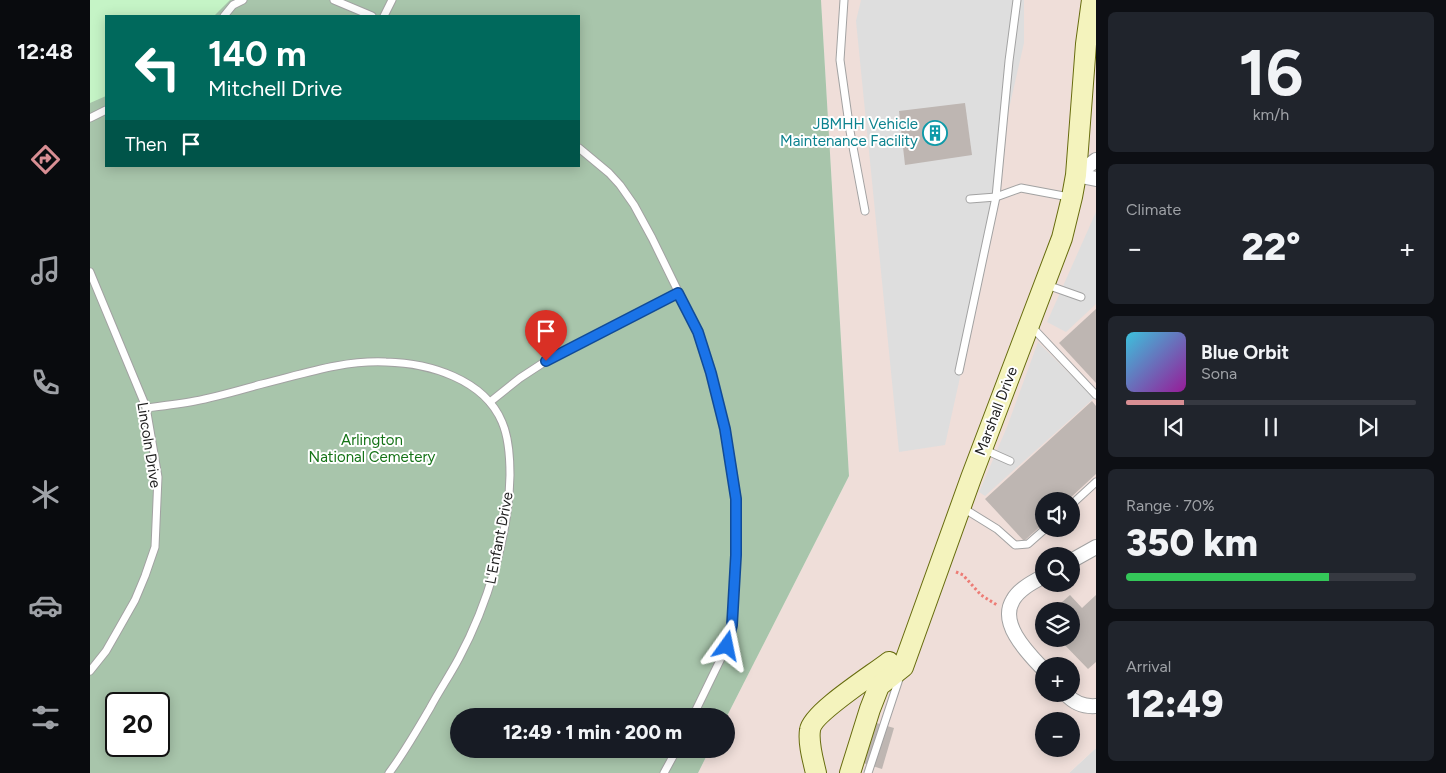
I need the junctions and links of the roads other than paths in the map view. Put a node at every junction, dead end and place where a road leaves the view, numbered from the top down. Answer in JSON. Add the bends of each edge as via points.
{"nodes":[{"id":1,"x":244,"y":0,"type":"edge"},
{"id":2,"x":334,"y":0,"type":"edge"},
{"id":3,"x":392,"y":0,"type":"edge"},
{"id":4,"x":844,"y":0,"type":"edge"},
{"id":5,"x":1016,"y":0,"type":"edge"},
{"id":6,"x":1092,"y":0,"type":"edge"},
{"id":7,"x":225,"y":15,"type":"edge"},
{"id":8,"x":370,"y":15,"type":"edge"},
{"id":9,"x":384,"y":15,"type":"edge"},
{"id":10,"x":105,"y":110,"type":"edge"},
{"id":11,"x":90,"y":118,"type":"edge"},
{"id":12,"x":580,"y":149,"type":"edge"},
{"id":13,"x":1096,"y":160,"type":"edge"},
{"id":14,"x":1076,"y":175,"type":"junction"},
{"id":15,"x":1096,"y":179,"type":"edge"},
{"id":16,"x":996,"y":197,"type":"junction"},
{"id":17,"x":1072,"y":197,"type":"junction"},
{"id":18,"x":970,"y":199,"type":"dead end"},
{"id":19,"x":865,"y":211,"type":"dead end"},
{"id":20,"x":90,"y":272,"type":"edge"},
{"id":21,"x":1044,"y":284,"type":"junction"},
{"id":22,"x":678,"y":293,"type":"junction"},
{"id":23,"x":1081,"y":297,"type":"dead end"},
{"id":24,"x":1029,"y":324,"type":"junction"},
{"id":25,"x":959,"y":371,"type":"dead end"},
{"id":26,"x":1096,"y":394,"type":"edge"},
{"id":27,"x":490,"y":402,"type":"junction"},
{"id":28,"x":146,"y":408,"type":"junction"},
{"id":29,"x":982,"y":448,"type":"junction"},
{"id":30,"x":1010,"y":461,"type":"dead end"},
{"id":31,"x":1096,"y":482,"type":"edge"},
{"id":32,"x":1080,"y":497,"type":"edge"},
{"id":33,"x":961,"y":506,"type":"junction"},
{"id":34,"x":1036,"y":537,"type":"edge"},
{"id":35,"x":1096,"y":547,"type":"edge"},
{"id":36,"x":1080,"y":556,"type":"edge"},
{"id":37,"x":1035,"y":581,"type":"edge"},
{"id":38,"x":911,"y":646,"type":"junction"},
{"id":39,"x":1035,"y":660,"type":"edge"},
{"id":40,"x":904,"y":667,"type":"junction"},
{"id":41,"x":90,"y":671,"type":"edge"},
{"id":42,"x":1074,"y":702,"type":"edge"},
{"id":43,"x":1096,"y":706,"type":"edge"},
{"id":44,"x":697,"y":708,"type":"edge"},
{"id":45,"x":672,"y":758,"type":"edge"},
{"id":46,"x":389,"y":773,"type":"edge"},
{"id":47,"x":664,"y":773,"type":"edge"},
{"id":48,"x":816,"y":773,"type":"edge"},
{"id":49,"x":850,"y":773,"type":"edge"},
{"id":50,"x":868,"y":773,"type":"edge"}],
"edges":[{"from":1,"to":7,"type":"lane"},
{"from":2,"to":8,"type":"lane"},
{"from":3,"to":9,"type":"lane"},
{"from":4,"to":19,"type":"lane","via":[[840,60]]},
{"from":5,"to":16,"type":"lane"},
{"from":6,"to":14,"type":"street","name":"Marshall Drive","via":[[1088,81]]},
{"from":10,"to":11,"type":"lane"},
{"from":12,"to":22,"type":"lane","via":[[610,173],[634,205]]},
{"from":13,"to":14,"type":"street"},
{"from":14,"to":15,"type":"street"},
{"from":14,"to":17,"type":"street","name":"Marshall Drive"},
{"from":16,"to":17,"type":"lane","via":[[1021,188]]},
{"from":16,"to":18,"type":"lane"},
{"from":16,"to":25,"type":"lane"},
{"from":17,"to":21,"type":"street","name":"Marshall Drive","via":[[1062,238]]},
{"from":20,"to":28,"type":"lane","name":"Lincoln Drive"},
{"from":21,"to":23,"type":"lane"},
{"from":21,"to":24,"type":"street","name":"Marshall Drive"},
{"from":22,"to":27,"type":"lane","via":[[546,361]]},
{"from":22,"to":44,"type":"lane","via":[[698,332],[711,373],[736,499],[732,625],[727,646]]},
{"from":24,"to":26,"type":"lane"},
{"from":24,"to":29,"type":"street","name":"Marshall Drive"},
{"from":27,"to":28,"type":"lane","name":"L'Enfant Drive","via":[[472,386],[431,368],[394,362],[363,362],[331,366],[197,401]]},
{"from":27,"to":46,"type":"lane","name":"L'Enfant Drive","via":[[507,437],[510,467],[509,498],[490,584],[460,657]]},
{"from":28,"to":41,"type":"lane","name":"Lincoln Drive","via":[[158,477],[155,547],[135,600],[106,651]]},
{"from":29,"to":30,"type":"lane"},
{"from":29,"to":33,"type":"street","name":"Marshall Drive"},
{"from":31,"to":32,"type":"lane"},
{"from":33,"to":34,"type":"lane","via":[[1015,545],[1028,544]]},
{"from":33,"to":38,"type":"street","name":"Marshall Drive"},
{"from":35,"to":36,"type":"street"},
{"from":37,"to":39,"type":"street","via":[[1012,600],[1010,614],[1013,631]]},
{"from":38,"to":40,"type":"street","name":"Marshall Drive"},
{"from":38,"to":48,"type":"street","via":[[811,724],[809,731]]},
{"from":40,"to":49,"type":"street","via":[[879,686]]},
{"from":40,"to":50,"type":"lane"},
{"from":42,"to":43,"type":"street","via":[[1086,707]]},
{"from":45,"to":47,"type":"lane"}]}
